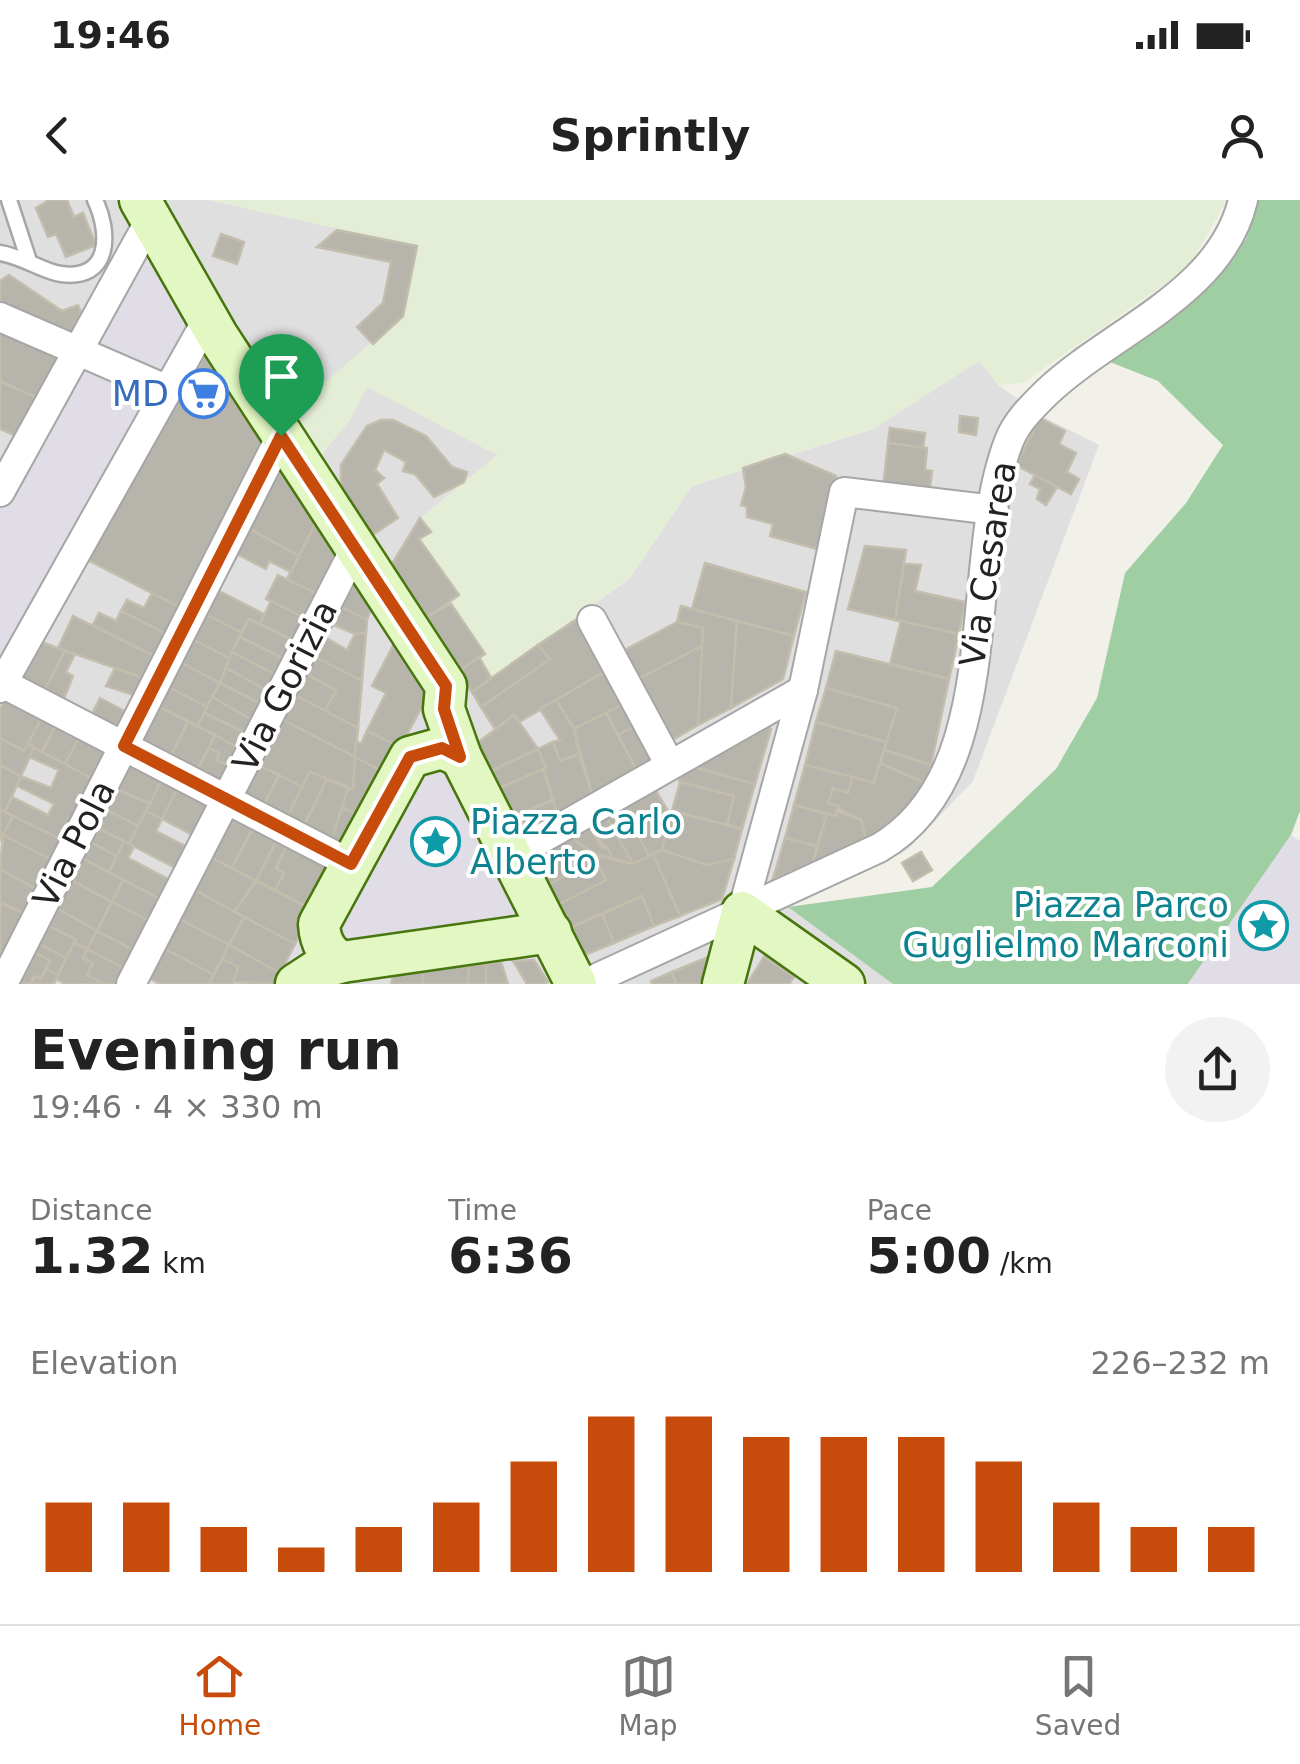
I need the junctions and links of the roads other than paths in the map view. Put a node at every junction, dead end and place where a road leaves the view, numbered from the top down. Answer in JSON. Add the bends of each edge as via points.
{"nodes":[{"id":1,"x":9,"y":200,"type":"edge"},
{"id":2,"x":95,"y":200,"type":"edge"},
{"id":3,"x":1243,"y":200,"type":"edge"},
{"id":4,"x":145,"y":210,"type":"edge"},
{"id":5,"x":0,"y":252,"type":"edge"},
{"id":6,"x":28,"y":258,"type":"junction"},
{"id":7,"x":0,"y":317,"type":"edge"},
{"id":8,"x":208,"y":320,"type":"junction"},
{"id":9,"x":72,"y":347,"type":"junction"},
{"id":10,"x":168,"y":390,"type":"junction"},
{"id":11,"x":281,"y":436,"type":"junction"},
{"id":12,"x":10,"y":447,"type":"edge"},
{"id":13,"x":0,"y":492,"type":"edge"},
{"id":14,"x":994,"y":510,"type":"junction"},
{"id":15,"x":356,"y":546,"type":"junction"},
{"id":16,"x":592,"y":620,"type":"dead end"},
{"id":17,"x":3,"y":685,"type":"edge"},
{"id":18,"x":803,"y":690,"type":"junction"},
{"id":19,"x":444,"y":709,"type":"junction"},
{"id":20,"x":124,"y":746,"type":"junction"},
{"id":21,"x":410,"y":757,"type":"junction"},
{"id":22,"x":460,"y":757,"type":"junction"},
{"id":23,"x":670,"y":766,"type":"junction"},
{"id":24,"x":227,"y":800,"type":"junction"},
{"id":25,"x":518,"y":851,"type":"junction"},
{"id":26,"x":345,"y":861,"type":"junction"},
{"id":27,"x":742,"y":912,"type":"junction"},
{"id":28,"x":342,"y":962,"type":"junction"},
{"id":29,"x":568,"y":964,"type":"edge"},
{"id":30,"x":299,"y":982,"type":"edge"},
{"id":31,"x":3,"y":984,"type":"edge"},
{"id":32,"x":131,"y":984,"type":"edge"},
{"id":33,"x":723,"y":984,"type":"edge"},
{"id":34,"x":844,"y":984,"type":"edge"}],
"edges":[{"from":1,"to":6,"type":"lane"},
{"from":2,"to":6,"type":"lane","via":[[107,225],[107,246],[97,262],[60,274]]},
{"from":3,"to":14,"type":"street","name":"Via Cesarea","via":[[1230,238],[1200,276],[1100,347],[1022,418],[1002,462]]},
{"from":4,"to":8,"type":"street"},
{"from":4,"to":9,"type":"street"},
{"from":5,"to":6,"type":"lane"},
{"from":7,"to":9,"type":"street"},
{"from":8,"to":10,"type":"street"},
{"from":8,"to":11,"type":"street"},
{"from":9,"to":10,"type":"street"},
{"from":9,"to":12,"type":"street"},
{"from":10,"to":17,"type":"street"},
{"from":11,"to":15,"type":"street"},
{"from":11,"to":20,"type":"street","name":"Via Pola"},
{"from":12,"to":13,"type":"street"},
{"from":14,"to":18,"type":"street","via":[[844,492]]},
{"from":14,"to":27,"type":"street","name":"Via Cesarea","via":[[959,748],[944,782],[897,838]]},
{"from":15,"to":19,"type":"street","via":[[446,686]]},
{"from":15,"to":24,"type":"street","name":"Via Gorizia"},
{"from":16,"to":23,"type":"street"},
{"from":17,"to":20,"type":"street"},
{"from":18,"to":23,"type":"street"},
{"from":18,"to":27,"type":"street"},
{"from":19,"to":21,"type":"street"},
{"from":19,"to":22,"type":"street"},
{"from":20,"to":24,"type":"street"},
{"from":20,"to":31,"type":"street","name":"Via Pola"},
{"from":21,"to":22,"type":"street","via":[[442,748]]},
{"from":21,"to":26,"type":"street"},
{"from":22,"to":25,"type":"street"},
{"from":23,"to":25,"type":"street"},
{"from":24,"to":26,"type":"street"},
{"from":24,"to":32,"type":"street","name":"Via Gorizia"},
{"from":25,"to":29,"type":"street"},
{"from":26,"to":28,"type":"street","via":[[320,924],[327,950]]},
{"from":27,"to":29,"type":"street","name":"Via Cesarea"},
{"from":27,"to":33,"type":"street"},
{"from":27,"to":34,"type":"street"},
{"from":28,"to":29,"type":"street"},
{"from":28,"to":30,"type":"street"}]}
